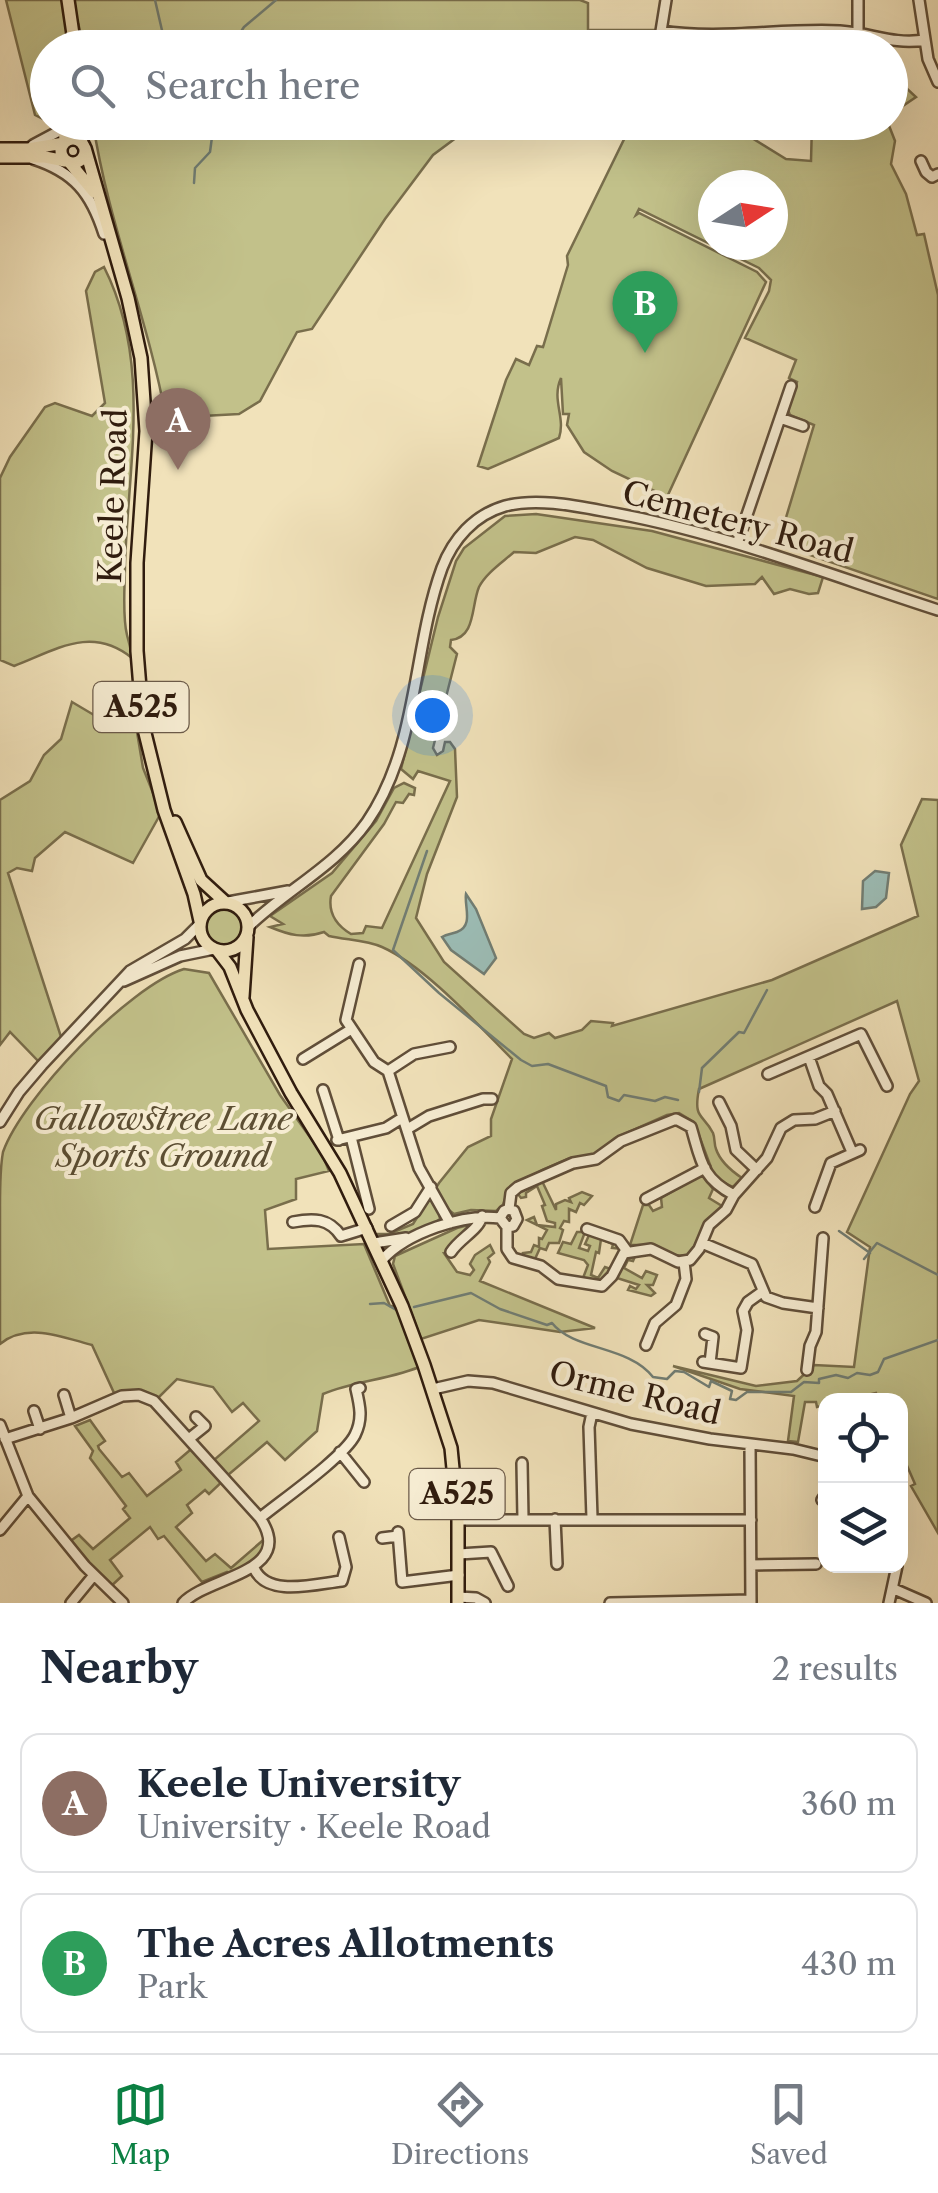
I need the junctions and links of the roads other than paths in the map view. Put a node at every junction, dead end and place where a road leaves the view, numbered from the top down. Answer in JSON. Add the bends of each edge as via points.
{"nodes":[{"id":1,"x":68,"y":0,"type":"edge"},
{"id":2,"x":653,"y":0,"type":"edge"},
{"id":3,"x":858,"y":0,"type":"edge"},
{"id":4,"x":919,"y":0,"type":"edge"},
{"id":5,"x":666,"y":2,"type":"edge"},
{"id":6,"x":72,"y":30,"type":"edge"},
{"id":7,"x":660,"y":30,"type":"edge"},
{"id":8,"x":858,"y":30,"type":"edge"},
{"id":9,"x":925,"y":40,"type":"junction"},
{"id":10,"x":908,"y":42,"type":"edge"},
{"id":11,"x":938,"y":82,"type":"edge"},
{"id":12,"x":42,"y":140,"type":"edge"},
{"id":13,"x":64,"y":140,"type":"edge"},
{"id":14,"x":77,"y":140,"type":"edge"},
{"id":15,"x":84,"y":146,"type":"junction"},
{"id":16,"x":0,"y":149,"type":"edge"},
{"id":17,"x":0,"y":158,"type":"edge"},
{"id":18,"x":28,"y":158,"type":"junction"},
{"id":19,"x":921,"y":160,"type":"dead end"},
{"id":20,"x":68,"y":162,"type":"junction"},
{"id":21,"x":938,"y":174,"type":"edge"},
{"id":22,"x":97,"y":196,"type":"junction"},
{"id":23,"x":112,"y":243,"type":"junction"},
{"id":24,"x":791,"y":386,"type":"dead end"},
{"id":25,"x":780,"y":418,"type":"junction"},
{"id":26,"x":802,"y":426,"type":"dead end"},
{"id":27,"x":738,"y":541,"type":"junction"},
{"id":28,"x":938,"y":610,"type":"edge"},
{"id":29,"x":163,"y":801,"type":"junction"},
{"id":30,"x":288,"y":891,"type":"junction"},
{"id":31,"x":226,"y":902,"type":"junction"},
{"id":32,"x":200,"y":923,"type":"junction"},
{"id":33,"x":248,"y":929,"type":"junction"},
{"id":34,"x":216,"y":950,"type":"junction"},
{"id":35,"x":359,"y":964,"type":"dead end"},
{"id":36,"x":124,"y":981,"type":"junction"},
{"id":37,"x":243,"y":997,"type":"junction"},
{"id":38,"x":350,"y":1030,"type":"junction"},
{"id":39,"x":429,"y":1036,"type":"dead end"},
{"id":40,"x":450,"y":1048,"type":"dead end"},
{"id":41,"x":432,"y":1049,"type":"junction"},
{"id":42,"x":809,"y":1057,"type":"junction"},
{"id":43,"x":303,"y":1060,"type":"dead end"},
{"id":44,"x":388,"y":1071,"type":"junction"},
{"id":45,"x":776,"y":1074,"type":"dead end"},
{"id":46,"x":882,"y":1084,"type":"dead end"},
{"id":47,"x":323,"y":1090,"type":"dead end"},
{"id":48,"x":492,"y":1099,"type":"dead end"},
{"id":49,"x":463,"y":1106,"type":"junction"},
{"id":50,"x":718,"y":1108,"type":"dead end"},
{"id":51,"x":835,"y":1111,"type":"junction"},
{"id":52,"x":467,"y":1117,"type":"dead end"},
{"id":53,"x":402,"y":1118,"type":"junction"},
{"id":54,"x":0,"y":1122,"type":"edge"},
{"id":55,"x":408,"y":1128,"type":"junction"},
{"id":56,"x":351,"y":1136,"type":"junction"},
{"id":57,"x":704,"y":1168,"type":"junction"},
{"id":58,"x":750,"y":1177,"type":"junction"},
{"id":59,"x":431,"y":1187,"type":"junction"},
{"id":60,"x":734,"y":1194,"type":"junction"},
{"id":61,"x":651,"y":1200,"type":"dead end"},
{"id":62,"x":804,"y":1202,"type":"dead end"},
{"id":63,"x":302,"y":1207,"type":"dead end"},
{"id":64,"x":369,"y":1208,"type":"dead end"},
{"id":65,"x":509,"y":1209,"type":"junction"},
{"id":66,"x":482,"y":1216,"type":"junction"},
{"id":67,"x":500,"y":1218,"type":"junction"},
{"id":68,"x":450,"y":1223,"type":"junction"},
{"id":69,"x":396,"y":1226,"type":"dead end"},
{"id":70,"x":507,"y":1227,"type":"junction"},
{"id":71,"x":593,"y":1227,"type":"dead end"},
{"id":72,"x":368,"y":1228,"type":"junction"},
{"id":73,"x":418,"y":1236,"type":"junction"},
{"id":74,"x":374,"y":1243,"type":"junction"},
{"id":75,"x":702,"y":1243,"type":"junction"},
{"id":76,"x":819,"y":1243,"type":"dead end"},
{"id":77,"x":626,"y":1251,"type":"junction"},
{"id":78,"x":451,"y":1252,"type":"dead end"},
{"id":79,"x":382,"y":1260,"type":"junction"},
{"id":80,"x":684,"y":1262,"type":"junction"},
{"id":81,"x":602,"y":1286,"type":"junction"},
{"id":82,"x":762,"y":1292,"type":"junction"},
{"id":83,"x":607,"y":1298,"type":"dead end"},
{"id":84,"x":818,"y":1308,"type":"junction"},
{"id":85,"x":706,"y":1334,"type":"dead end"},
{"id":86,"x":646,"y":1345,"type":"dead end"},
{"id":87,"x":810,"y":1364,"type":"dead end"},
{"id":88,"x":358,"y":1389,"type":"dead end"},
{"id":89,"x":432,"y":1389,"type":"junction"},
{"id":90,"x":64,"y":1395,"type":"dead end"},
{"id":91,"x":34,"y":1411,"type":"dead end"},
{"id":92,"x":592,"y":1414,"type":"junction"},
{"id":93,"x":72,"y":1418,"type":"junction"},
{"id":94,"x":196,"y":1418,"type":"dead end"},
{"id":95,"x":0,"y":1425,"type":"edge"},
{"id":96,"x":40,"y":1429,"type":"junction"},
{"id":97,"x":190,"y":1438,"type":"junction"},
{"id":98,"x":5,"y":1439,"type":"junction"},
{"id":99,"x":750,"y":1444,"type":"junction"},
{"id":100,"x":340,"y":1452,"type":"junction"},
{"id":101,"x":818,"y":1453,"type":"edge"},
{"id":102,"x":522,"y":1464,"type":"dead end"},
{"id":103,"x":364,"y":1482,"type":"dead end"},
{"id":104,"x":28,"y":1496,"type":"junction"},
{"id":105,"x":260,"y":1518,"type":"junction"},
{"id":106,"x":592,"y":1518,"type":"junction"},
{"id":107,"x":523,"y":1519,"type":"junction"},
{"id":108,"x":556,"y":1519,"type":"junction"},
{"id":109,"x":458,"y":1520,"type":"junction"},
{"id":110,"x":751,"y":1520,"type":"junction"},
{"id":111,"x":0,"y":1530,"type":"edge"},
{"id":112,"x":339,"y":1538,"type":"dead end"},
{"id":113,"x":382,"y":1538,"type":"dead end"},
{"id":114,"x":459,"y":1554,"type":"junction"},
{"id":115,"x":558,"y":1564,"type":"dead end"},
{"id":116,"x":751,"y":1564,"type":"junction"},
{"id":117,"x":816,"y":1564,"type":"dead end"},
{"id":118,"x":254,"y":1568,"type":"junction"},
{"id":119,"x":896,"y":1573,"type":"edge"},
{"id":120,"x":94,"y":1575,"type":"junction"},
{"id":121,"x":458,"y":1575,"type":"junction"},
{"id":122,"x":508,"y":1586,"type":"dead end"},
{"id":123,"x":894,"y":1589,"type":"junction"},
{"id":124,"x":458,"y":1600,"type":"edge"},
{"id":125,"x":751,"y":1602,"type":"edge"},
{"id":126,"x":70,"y":1603,"type":"edge"},
{"id":127,"x":123,"y":1603,"type":"edge"},
{"id":128,"x":184,"y":1603,"type":"edge"},
{"id":129,"x":485,"y":1603,"type":"edge"},
{"id":130,"x":610,"y":1603,"type":"edge"},
{"id":131,"x":889,"y":1603,"type":"edge"},
{"id":132,"x":926,"y":1603,"type":"edge"}],
"edges":[{"from":1,"to":6,"type":"main road"},
{"from":2,"to":5,"type":"street"},
{"from":3,"to":8,"type":"street"},
{"from":4,"to":9,"type":"street"},
{"from":5,"to":7,"type":"street"},
{"from":9,"to":10,"type":"street"},
{"from":9,"to":11,"type":"street"},
{"from":12,"to":16,"type":"main road"},
{"from":13,"to":20,"type":"main road","via":[[61,152]]},
{"from":14,"to":15,"type":"main road"},
{"from":15,"to":20,"type":"main road","via":[[80,161]]},
{"from":15,"to":22,"type":"main road","number":"A525"},
{"from":17,"to":18,"type":"main road"},
{"from":18,"to":20,"type":"main road"},
{"from":18,"to":23,"type":"street","via":[[75,180]]},
{"from":19,"to":21,"type":"street","via":[[932,177]]},
{"from":20,"to":22,"type":"main road","number":"A525"},
{"from":22,"to":23,"type":"main road","name":"Keele Road","number":"A525"},
{"from":23,"to":29,"type":"main road","name":"Keele Road","number":"A525","via":[[142,376],[139,681]]},
{"from":24,"to":25,"type":"street"},
{"from":25,"to":26,"type":"street"},
{"from":25,"to":27,"type":"street"},
{"from":27,"to":28,"type":"street","name":"Cemetery Road"},
{"from":27,"to":30,"type":"street","name":"Cemetery Road","via":[[650,519],[532,502],[481,517],[458,536],[443,567],[402,748],[383,794],[330,864]]},
{"from":29,"to":31,"type":"main road","name":"Keele Road","number":"A525","via":[[201,880]]},
{"from":29,"to":32,"type":"main road","name":"Keele Road","number":"A525"},
{"from":30,"to":31,"type":"street","name":"Cemetery Road"},
{"from":30,"to":33,"type":"street","name":"Cemetery Road"},
{"from":31,"to":32,"type":"main road","via":[[210,906]]},
{"from":31,"to":33,"type":"main road","via":[[244,913]]},
{"from":32,"to":34,"type":"main road","via":[[203,940]]},
{"from":32,"to":36,"type":"street"},
{"from":33,"to":34,"type":"main road","via":[[237,948]]},
{"from":33,"to":37,"type":"main road"},
{"from":34,"to":36,"type":"street","via":[[180,956]]},
{"from":34,"to":37,"type":"main road","number":"A525"},
{"from":35,"to":38,"type":"street","via":[[346,1020]]},
{"from":36,"to":54,"type":"street","via":[[42,1064]]},
{"from":37,"to":72,"type":"main road","number":"A525"},
{"from":38,"to":43,"type":"street"},
{"from":38,"to":44,"type":"street"},
{"from":39,"to":41,"type":"street"},
{"from":40,"to":41,"type":"street"},
{"from":41,"to":44,"type":"street"},
{"from":42,"to":45,"type":"street"},
{"from":42,"to":46,"type":"street","via":[[861,1034]]},
{"from":42,"to":51,"type":"street"},
{"from":44,"to":53,"type":"street"},
{"from":47,"to":56,"type":"street","via":[[338,1140]]},
{"from":48,"to":49,"type":"street"},
{"from":49,"to":52,"type":"street"},
{"from":49,"to":55,"type":"street"},
{"from":50,"to":58,"type":"street"},
{"from":51,"to":58,"type":"street","via":[[786,1123]]},
{"from":51,"to":62,"type":"street","via":[[856,1151],[831,1163],[817,1208]]},
{"from":53,"to":55,"type":"street"},
{"from":53,"to":56,"type":"street"},
{"from":55,"to":59,"type":"street"},
{"from":56,"to":64,"type":"street"},
{"from":57,"to":60,"type":"street","via":[[714,1184]]},
{"from":57,"to":61,"type":"street"},
{"from":57,"to":65,"type":"street","via":[[690,1125],[668,1120],[596,1160],[518,1187]]},
{"from":58,"to":60,"type":"street"},
{"from":59,"to":68,"type":"street"},
{"from":59,"to":69,"type":"street"},
{"from":60,"to":75,"type":"street"},
{"from":63,"to":72,"type":"street","via":[[298,1221],[326,1222],[341,1236]]},
{"from":65,"to":67,"type":"street"},
{"from":65,"to":70,"type":"street","via":[[518,1219]]},
{"from":66,"to":67,"type":"street"},
{"from":66,"to":68,"type":"street"},
{"from":66,"to":78,"type":"street"},
{"from":67,"to":70,"type":"street"},
{"from":68,"to":73,"type":"street"},
{"from":70,"to":81,"type":"street","via":[[507,1249],[516,1260],[558,1279]]},
{"from":71,"to":77,"type":"street","via":[[620,1240]]},
{"from":72,"to":74,"type":"main road","number":"A525"},
{"from":73,"to":74,"type":"street"},
{"from":73,"to":79,"type":"street"},
{"from":74,"to":79,"type":"main road","number":"A525"},
{"from":75,"to":80,"type":"street"},
{"from":75,"to":82,"type":"street","via":[[746,1259]]},
{"from":76,"to":84,"type":"street"},
{"from":77,"to":80,"type":"street","via":[[655,1250]]},
{"from":77,"to":81,"type":"street"},
{"from":79,"to":89,"type":"main road","number":"A525"},
{"from":80,"to":86,"type":"street","via":[[686,1279],[676,1304],[657,1321]]},
{"from":81,"to":83,"type":"street"},
{"from":82,"to":84,"type":"street","via":[[782,1303]]},
{"from":82,"to":85,"type":"street","via":[[740,1310],[747,1330],[740,1371],[707,1362],[713,1336]]},
{"from":84,"to":87,"type":"street"},
{"from":88,"to":100,"type":"street","via":[[360,1422]]},
{"from":89,"to":92,"type":"street","name":"Orme Road","via":[[468,1381],[493,1384]]},
{"from":89,"to":109,"type":"main road","number":"A525","via":[[451,1448]]},
{"from":90,"to":93,"type":"street"},
{"from":91,"to":96,"type":"street"},
{"from":92,"to":99,"type":"street","name":"Orme Road"},
{"from":92,"to":106,"type":"street"},
{"from":93,"to":96,"type":"street"},
{"from":93,"to":97,"type":"street","via":[[139,1395],[154,1401]]},
{"from":94,"to":97,"type":"street","via":[[205,1426]]},
{"from":95,"to":98,"type":"street"},
{"from":96,"to":98,"type":"street"},
{"from":97,"to":105,"type":"street"},
{"from":98,"to":104,"type":"street"},
{"from":99,"to":101,"type":"street","name":"Orme Road"},
{"from":99,"to":110,"type":"street"},
{"from":100,"to":103,"type":"street"},
{"from":100,"to":105,"type":"street"},
{"from":102,"to":107,"type":"street"},
{"from":104,"to":111,"type":"street"},
{"from":104,"to":120,"type":"street"},
{"from":105,"to":118,"type":"street","via":[[269,1542]]},
{"from":106,"to":108,"type":"street"},
{"from":106,"to":110,"type":"street"},
{"from":107,"to":108,"type":"street"},
{"from":107,"to":109,"type":"street"},
{"from":108,"to":115,"type":"street"},
{"from":109,"to":114,"type":"main road","number":"A525"},
{"from":110,"to":116,"type":"street"},
{"from":112,"to":118,"type":"street","via":[[342,1581],[278,1586],[266,1584]]},
{"from":113,"to":121,"type":"street","via":[[398,1534],[402,1582]]},
{"from":114,"to":121,"type":"main road","number":"A525"},
{"from":114,"to":122,"type":"street","via":[[491,1552]]},
{"from":116,"to":117,"type":"street"},
{"from":116,"to":125,"type":"street"},
{"from":118,"to":128,"type":"street"},
{"from":119,"to":123,"type":"street"},
{"from":120,"to":126,"type":"street"},
{"from":120,"to":127,"type":"street"},
{"from":121,"to":124,"type":"main road","number":"A525"},
{"from":123,"to":131,"type":"street"},
{"from":123,"to":132,"type":"street"},
{"from":124,"to":129,"type":"street"},
{"from":125,"to":130,"type":"street"}]}
